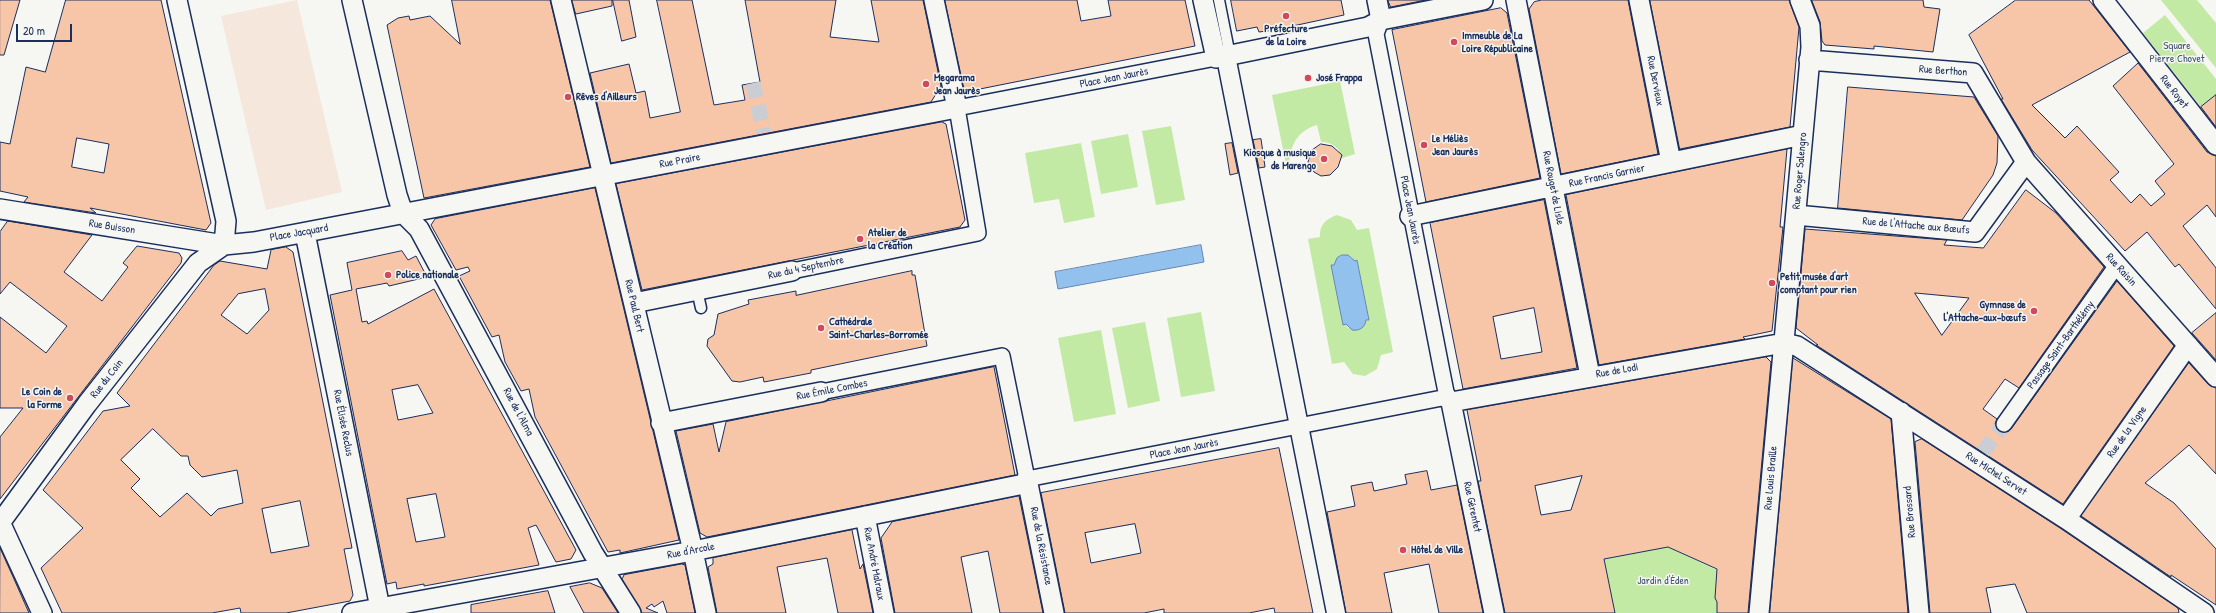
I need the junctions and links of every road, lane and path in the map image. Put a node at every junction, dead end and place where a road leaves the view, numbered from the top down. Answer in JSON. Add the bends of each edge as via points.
{"nodes":[{"id":1,"x":177,"y":0,"type":"edge"},
{"id":2,"x":352,"y":0,"type":"edge"},
{"id":3,"x":561,"y":0,"type":"edge"},
{"id":4,"x":934,"y":0,"type":"edge"},
{"id":5,"x":1203,"y":0,"type":"edge"},
{"id":6,"x":1211,"y":0,"type":"edge"},
{"id":7,"x":1219,"y":0,"type":"edge"},
{"id":8,"x":1377,"y":0,"type":"edge"},
{"id":9,"x":1483,"y":0,"type":"edge"},
{"id":10,"x":1516,"y":0,"type":"edge"},
{"id":11,"x":1639,"y":0,"type":"edge"},
{"id":12,"x":1800,"y":0,"type":"edge"},
{"id":13,"x":2102,"y":0,"type":"edge"},
{"id":14,"x":1381,"y":20,"type":"junction"},
{"id":15,"x":1222,"y":56,"type":"junction"},
{"id":16,"x":1809,"y":60,"type":"junction"},
{"id":17,"x":957,"y":108,"type":"junction"},
{"id":18,"x":1803,"y":135,"type":"junction"},
{"id":19,"x":2216,"y":146,"type":"edge"},
{"id":20,"x":1671,"y":162,"type":"junction"},
{"id":21,"x":2026,"y":162,"type":"junction"},
{"id":22,"x":603,"y":176,"type":"junction"},
{"id":23,"x":1552,"y":187,"type":"junction"},
{"id":24,"x":1,"y":211,"type":"edge"},
{"id":25,"x":403,"y":213,"type":"junction"},
{"id":26,"x":1796,"y":215,"type":"junction"},
{"id":27,"x":1410,"y":216,"type":"junction"},
{"id":28,"x":305,"y":232,"type":"junction"},
{"id":29,"x":224,"y":245,"type":"junction"},
{"id":30,"x":2116,"y":265,"type":"junction"},
{"id":31,"x":792,"y":271,"type":"joint"},
{"id":32,"x":634,"y":303,"type":"junction"},
{"id":33,"x":1784,"y":343,"type":"junction"},
{"id":34,"x":2188,"y":345,"type":"junction"},
{"id":35,"x":1590,"y":376,"type":"junction"},
{"id":36,"x":2216,"y":377,"type":"edge"},
{"id":37,"x":821,"y":392,"type":"joint"},
{"id":38,"x":1451,"y":402,"type":"junction"},
{"id":39,"x":1901,"y":412,"type":"junction"},
{"id":40,"x":661,"y":423,"type":"junction"},
{"id":41,"x":2004,"y":424,"type":"tunnel mouth"},
{"id":42,"x":1299,"y":427,"type":"junction"},
{"id":43,"x":1027,"y":479,"type":"junction"},
{"id":44,"x":865,"y":516,"type":"junction"},
{"id":45,"x":2066,"y":519,"type":"junction"},
{"id":46,"x":0,"y":522,"type":"edge"},
{"id":47,"x":693,"y":551,"type":"junction"},
{"id":48,"x":602,"y":568,"type":"junction"},
{"id":49,"x":381,"y":610,"type":"edge"},
{"id":50,"x":42,"y":613,"type":"edge"},
{"id":51,"x":352,"y":613,"type":"edge"},
{"id":52,"x":631,"y":613,"type":"edge"},
{"id":53,"x":706,"y":613,"type":"edge"},
{"id":54,"x":884,"y":613,"type":"edge"},
{"id":55,"x":1054,"y":613,"type":"edge"},
{"id":56,"x":1332,"y":613,"type":"edge"},
{"id":57,"x":1340,"y":613,"type":"edge"},
{"id":58,"x":1494,"y":613,"type":"edge"},
{"id":59,"x":1759,"y":613,"type":"edge"},
{"id":60,"x":1919,"y":613,"type":"edge"},
{"id":61,"x":2204,"y":613,"type":"edge"}],
"edges":[{"from":1,"to":29,"type":"street","via":[[226,221]]},
{"from":2,"to":25,"type":"street"},
{"from":3,"to":22,"type":"street","name":"Rue Paul Bert"},
{"from":4,"to":17,"type":"street"},
{"from":5,"to":15,"type":"street"},
{"from":6,"to":15,"type":"lane"},
{"from":7,"to":15,"type":"lane"},
{"from":8,"to":14,"type":"street"},
{"from":9,"to":14,"type":"street"},
{"from":10,"to":23,"type":"street","name":"Rue Rouget de Lisle"},
{"from":11,"to":20,"type":"street","name":"Rue Dervieux"},
{"from":12,"to":16,"type":"street","name":"Rue Roger Salengro","via":[[1810,26]]},
{"from":13,"to":19,"type":"street","name":"Rue Royet"},
{"from":14,"to":15,"type":"street","name":"Place Jean Jaurès","via":[[1368,27]]},
{"from":14,"to":27,"type":"street","name":"Place Jean Jaurès","via":[[1376,34]]},
{"from":15,"to":17,"type":"street","name":"Place Jean Jaurès"},
{"from":15,"to":42,"type":"lane"},
{"from":16,"to":18,"type":"street","name":"Rue Roger Salengro"},
{"from":16,"to":21,"type":"street","name":"Rue Berthon","via":[[1973,73]]},
{"from":17,"to":22,"type":"street","name":"Rue Praire"},
{"from":17,"to":31,"type":"street","name":"Rue du 4 Septembre","via":[[978,232]]},
{"from":18,"to":20,"type":"street","name":"Rue Francis Garnier"},
{"from":18,"to":26,"type":"street","name":"Rue Roger Salengro"},
{"from":20,"to":23,"type":"street","name":"Rue Francis Garnier"},
{"from":21,"to":26,"type":"street","name":"Rue de l'Attache aux Bœufs","via":[[1975,232]]},
{"from":21,"to":30,"type":"street","name":"Rue Raisin"},
{"from":22,"to":25,"type":"street","name":"Rue Praire"},
{"from":22,"to":32,"type":"street","name":"Rue Paul Bert"},
{"from":23,"to":27,"type":"street","name":"Rue Francis Garnier"},
{"from":23,"to":35,"type":"street","name":"Rue Rouget de Lisle"},
{"from":24,"to":29,"type":"street","name":"Rue Buisson"},
{"from":25,"to":28,"type":"street","name":"Place Jacquard"},
{"from":25,"to":48,"type":"street","name":"Rue de l'Alma","via":[[419,229]]},
{"from":26,"to":33,"type":"street","name":"Rue Roger Salengro"},
{"from":27,"to":38,"type":"street","name":"Place Jean Jaurès","via":[[1446,392]]},
{"from":28,"to":29,"type":"street","name":"Place Jacquard"},
{"from":28,"to":49,"type":"street","name":"Rue Élisée Reclus"},
{"from":29,"to":46,"type":"street","name":"Rue du Coin","via":[[198,263],[87,404]]},
{"from":30,"to":34,"type":"street","name":"Rue Raisin"},
{"from":30,"to":41,"type":"street","name":"Passage Saint-Barthélémy"},
{"from":31,"to":32,"type":"street","name":"Rue du 4 Septembre","via":[[699,299]]},
{"from":32,"to":40,"type":"street","name":"Rue Paul Bert"},
{"from":33,"to":35,"type":"street","name":"Rue de Lodi"},
{"from":33,"to":39,"type":"street","name":"Rue Michel Servet","via":[[1797,346]]},
{"from":33,"to":59,"type":"street","name":"Rue Louis Braille"},
{"from":34,"to":36,"type":"street","name":"Rue Raisin"},
{"from":34,"to":45,"type":"street","name":"Rue de la Vigne"},
{"from":35,"to":38,"type":"street","name":"Rue de Lodi"},
{"from":37,"to":40,"type":"street","name":"Rue Émile Combes"},
{"from":37,"to":43,"type":"street","name":"Rue Émile Combes","via":[[1002,356]]},
{"from":38,"to":42,"type":"street","name":"Place Jean Jaurès","via":[[1442,398]]},
{"from":38,"to":58,"type":"street","name":"Rue Gérentet"},
{"from":39,"to":45,"type":"street","name":"Rue Michel Servet","via":[[1980,457]]},
{"from":39,"to":60,"type":"street","name":"Rue Brossard"},
{"from":40,"to":47,"type":"street","name":"Rue Paul Bert"},
{"from":42,"to":43,"type":"street","name":"Place Jean Jaurès"},
{"from":42,"to":56,"type":"lane"},
{"from":42,"to":57,"type":"lane"},
{"from":43,"to":44,"type":"street","name":"Rue d'Arcole","via":[[1024,484]]},
{"from":43,"to":55,"type":"street","name":"Rue de la Résistance"},
{"from":44,"to":47,"type":"street","name":"Rue d'Arcole"},
{"from":44,"to":54,"type":"street","name":"Rue André Malraux"},
{"from":45,"to":61,"type":"street","name":"Rue Michel Servet"},
{"from":46,"to":50,"type":"street"},
{"from":47,"to":48,"type":"street","name":"Rue d'Arcole"},
{"from":47,"to":53,"type":"street","name":"Rue Paul Bert"},
{"from":48,"to":49,"type":"street","name":"Rue d'Arcole"},
{"from":48,"to":52,"type":"street","name":"Rue de l'Alma","via":[[613,581]]},
{"from":49,"to":51,"type":"street","name":"Rue d'Arcole"}]}
